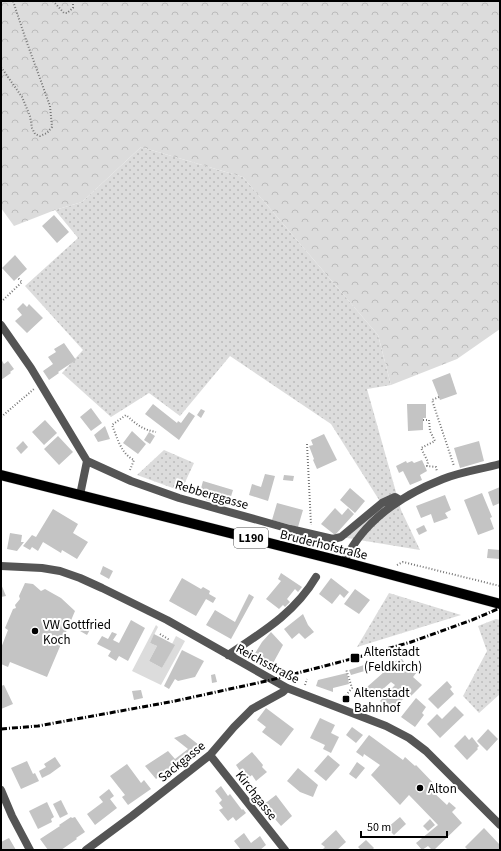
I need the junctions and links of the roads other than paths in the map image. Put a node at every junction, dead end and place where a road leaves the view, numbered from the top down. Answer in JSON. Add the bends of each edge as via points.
{"nodes":[{"id":1,"x":1,"y":325,"type":"edge"},
{"id":2,"x":87,"y":461,"type":"junction"},
{"id":3,"x":500,"y":464,"type":"edge"},
{"id":4,"x":1,"y":475,"type":"edge"},
{"id":5,"x":80,"y":495,"type":"junction"},
{"id":6,"x":400,"y":500,"type":"junction"},
{"id":7,"x":344,"y":562,"type":"junction"},
{"id":8,"x":1,"y":566,"type":"edge"},
{"id":9,"x":316,"y":578,"type":"dead end"},
{"id":10,"x":500,"y":604,"type":"edge"},
{"id":11,"x":228,"y":655,"type":"junction"},
{"id":12,"x":287,"y":688,"type":"junction"},
{"id":13,"x":210,"y":755,"type":"junction"},
{"id":14,"x":1,"y":790,"type":"edge"},
{"id":15,"x":500,"y":825,"type":"edge"},
{"id":16,"x":30,"y":850,"type":"edge"},
{"id":17,"x":86,"y":850,"type":"edge"},
{"id":18,"x":285,"y":850,"type":"edge"}],
"edges":[{"from":1,"to":2,"type":"street"},
{"from":2,"to":5,"type":"street"},
{"from":2,"to":6,"type":"street","name":"Rebberggasse","via":[[131,481],[179,498],[333,539],[341,537],[382,503],[395,497]]},
{"from":3,"to":6,"type":"street","via":[[440,480]]},
{"from":4,"to":5,"type":"main road","name":"Bruderhofstraße","number":"L190"},
{"from":5,"to":7,"type":"main road","name":"Bruderhofstraße","number":"L190"},
{"from":6,"to":7,"type":"street","via":[[368,528],[350,549]]},
{"from":7,"to":10,"type":"main road","name":"Bruderhofstraße","number":"L190"},
{"from":8,"to":11,"type":"street","name":"Reichsstraße","via":[[42,568],[80,578],[167,620]]},
{"from":9,"to":11,"type":"street","via":[[292,609]]},
{"from":11,"to":12,"type":"street","name":"Reichsstraße"},
{"from":12,"to":13,"type":"street","name":"Sackgasse","via":[[252,709]]},
{"from":12,"to":15,"type":"street","name":"Reichsstraße","via":[[386,726],[409,738],[431,756]]},
{"from":13,"to":17,"type":"street","name":"Sackgasse"},
{"from":13,"to":18,"type":"street","name":"Kirchgasse"},
{"from":14,"to":16,"type":"street"}]}
